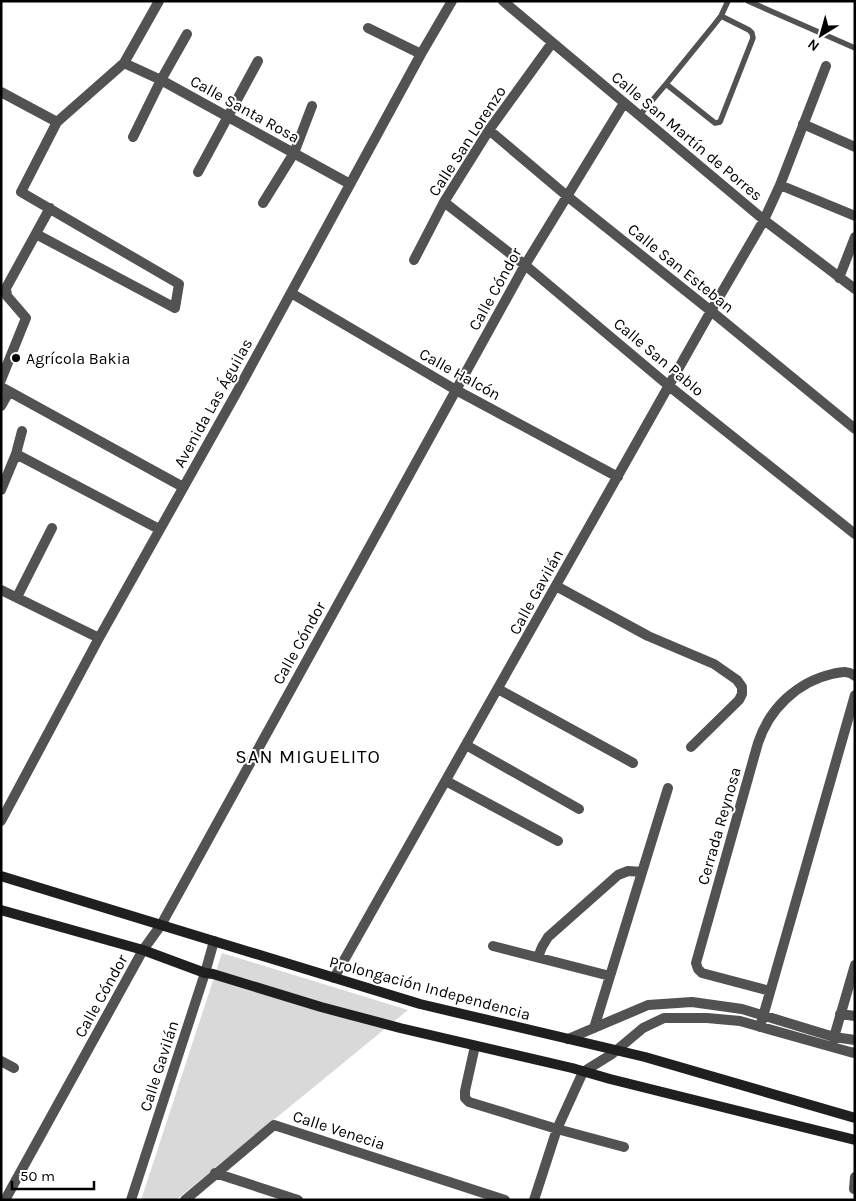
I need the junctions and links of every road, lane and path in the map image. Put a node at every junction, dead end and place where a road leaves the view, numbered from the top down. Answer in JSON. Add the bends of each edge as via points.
{"nodes":[{"id":1,"x":159,"y":1,"type":"edge"},
{"id":2,"x":452,"y":1,"type":"edge"},
{"id":3,"x":503,"y":1,"type":"edge"},
{"id":4,"x":728,"y":1,"type":"edge"},
{"id":5,"x":748,"y":1,"type":"edge"},
{"id":6,"x":721,"y":16,"type":"junction"},
{"id":7,"x":368,"y":28,"type":"dead end"},
{"id":8,"x":187,"y":34,"type":"dead end"},
{"id":9,"x":552,"y":43,"type":"junction"},
{"id":10,"x":855,"y":48,"type":"edge"},
{"id":11,"x":421,"y":54,"type":"junction"},
{"id":12,"x":258,"y":61,"type":"dead end"},
{"id":13,"x":124,"y":64,"type":"junction"},
{"id":14,"x":826,"y":66,"type":"dead end"},
{"id":15,"x":161,"y":80,"type":"junction"},
{"id":16,"x":666,"y":84,"type":"junction"},
{"id":17,"x":1,"y":92,"type":"edge"},
{"id":18,"x":624,"y":103,"type":"junction"},
{"id":19,"x":312,"y":106,"type":"dead end"},
{"id":20,"x":228,"y":116,"type":"junction"},
{"id":21,"x":639,"y":116,"type":"junction"},
{"id":22,"x":57,"y":122,"type":"junction"},
{"id":23,"x":803,"y":124,"type":"junction"},
{"id":24,"x":489,"y":130,"type":"junction"},
{"id":25,"x":133,"y":137,"type":"dead end"},
{"id":26,"x":855,"y":147,"type":"edge"},
{"id":27,"x":294,"y":153,"type":"junction"},
{"id":28,"x":198,"y":172,"type":"dead end"},
{"id":29,"x":350,"y":184,"type":"junction"},
{"id":30,"x":780,"y":185,"type":"junction"},
{"id":31,"x":567,"y":196,"type":"junction"},
{"id":32,"x":444,"y":202,"type":"junction"},
{"id":33,"x":263,"y":203,"type":"dead end"},
{"id":34,"x":50,"y":208,"type":"junction"},
{"id":35,"x":855,"y":216,"type":"edge"},
{"id":36,"x":764,"y":220,"type":"junction"},
{"id":37,"x":36,"y":234,"type":"junction"},
{"id":38,"x":855,"y":237,"type":"edge"},
{"id":39,"x":414,"y":260,"type":"dead end"},
{"id":40,"x":525,"y":264,"type":"junction"},
{"id":41,"x":839,"y":278,"type":"junction"},
{"id":42,"x":855,"y":289,"type":"edge"},
{"id":43,"x":291,"y":293,"type":"junction"},
{"id":44,"x":711,"y":311,"type":"junction"},
{"id":45,"x":1,"y":379,"type":"edge"},
{"id":46,"x":669,"y":386,"type":"junction"},
{"id":47,"x":5,"y":389,"type":"edge"},
{"id":48,"x":456,"y":390,"type":"junction"},
{"id":49,"x":1,"y":406,"type":"edge"},
{"id":50,"x":855,"y":429,"type":"edge"},
{"id":51,"x":22,"y":431,"type":"dead end"},
{"id":52,"x":16,"y":454,"type":"junction"},
{"id":53,"x":618,"y":477,"type":"junction"},
{"id":54,"x":183,"y":487,"type":"junction"},
{"id":55,"x":1,"y":490,"type":"edge"},
{"id":56,"x":52,"y":528,"type":"dead end"},
{"id":57,"x":159,"y":529,"type":"junction"},
{"id":58,"x":855,"y":534,"type":"edge"},
{"id":59,"x":556,"y":586,"type":"junction"},
{"id":60,"x":1,"y":590,"type":"edge"},
{"id":61,"x":17,"y":597,"type":"junction"},
{"id":62,"x":99,"y":638,"type":"junction"},
{"id":63,"x":855,"y":676,"type":"edge"},
{"id":64,"x":498,"y":689,"type":"junction"},
{"id":65,"x":855,"y":695,"type":"edge"},
{"id":66,"x":466,"y":746,"type":"junction"},
{"id":67,"x":691,"y":747,"type":"dead end"},
{"id":68,"x":633,"y":763,"type":"dead end"},
{"id":69,"x":446,"y":781,"type":"junction"},
{"id":70,"x":668,"y":788,"type":"dead end"},
{"id":71,"x":579,"y":809,"type":"dead end"},
{"id":72,"x":1,"y":821,"type":"edge"},
{"id":73,"x":558,"y":841,"type":"dead end"},
{"id":74,"x":642,"y":872,"type":"junction"},
{"id":75,"x":1,"y":876,"type":"edge"},
{"id":76,"x":1,"y":910,"type":"edge"},
{"id":77,"x":161,"y":925,"type":"junction"},
{"id":78,"x":214,"y":941,"type":"junction"},
{"id":79,"x":493,"y":946,"type":"dead end"},
{"id":80,"x":144,"y":950,"type":"junction"},
{"id":81,"x":538,"y":957,"type":"junction"},
{"id":82,"x":855,"y":965,"type":"edge"},
{"id":83,"x":205,"y":973,"type":"junction"},
{"id":84,"x":610,"y":976,"type":"junction"},
{"id":85,"x":334,"y":978,"type":"junction"},
{"id":86,"x":770,"y":991,"type":"junction"},
{"id":87,"x":840,"y":1014,"type":"junction"},
{"id":88,"x":763,"y":1016,"type":"junction"},
{"id":89,"x":855,"y":1016,"type":"edge"},
{"id":90,"x":760,"y":1026,"type":"junction"},
{"id":91,"x":594,"y":1028,"type":"junction"},
{"id":92,"x":568,"y":1039,"type":"junction"},
{"id":93,"x":855,"y":1040,"type":"edge"},
{"id":94,"x":832,"y":1042,"type":"junction"},
{"id":95,"x":475,"y":1046,"type":"junction"},
{"id":96,"x":616,"y":1051,"type":"junction"},
{"id":97,"x":855,"y":1053,"type":"edge"},
{"id":98,"x":1,"y":1061,"type":"edge"},
{"id":99,"x":14,"y":1068,"type":"dead end"},
{"id":100,"x":584,"y":1072,"type":"junction"},
{"id":101,"x":855,"y":1118,"type":"edge"},
{"id":102,"x":558,"y":1129,"type":"junction"},
{"id":103,"x":855,"y":1140,"type":"edge"},
{"id":104,"x":624,"y":1147,"type":"dead end"},
{"id":105,"x":215,"y":1173,"type":"junction"},
{"id":106,"x":855,"y":1176,"type":"edge"},
{"id":107,"x":854,"y":1188,"type":"edge"},
{"id":108,"x":4,"y":1200,"type":"edge"},
{"id":109,"x":131,"y":1200,"type":"edge"},
{"id":110,"x":185,"y":1200,"type":"edge"},
{"id":111,"x":298,"y":1200,"type":"edge"},
{"id":112,"x":506,"y":1200,"type":"edge"},
{"id":113,"x":534,"y":1200,"type":"edge"},
{"id":114,"x":851,"y":1200,"type":"edge"}],
"edges":[{"from":1,"to":13,"type":"street"},
{"from":2,"to":11,"type":"street","name":"Avenida Las Águilas"},
{"from":3,"to":9,"type":"street","name":"Calle San Martín de Porres"},
{"from":4,"to":6,"type":"lane"},
{"from":5,"to":10,"type":"lane"},
{"from":6,"to":16,"type":"lane"},
{"from":6,"to":16,"type":"lane","via":[[749,30],[753,38],[720,122],[715,123]]},
{"from":7,"to":11,"type":"street"},
{"from":8,"to":15,"type":"street"},
{"from":9,"to":18,"type":"street","name":"Calle San Martín de Porres"},
{"from":9,"to":24,"type":"street","name":"Calle San Lorenzo"},
{"from":11,"to":29,"type":"street","name":"Avenida Las Águilas"},
{"from":12,"to":20,"type":"street"},
{"from":13,"to":15,"type":"street","name":"Calle Santa Rosa"},
{"from":13,"to":22,"type":"street"},
{"from":14,"to":23,"type":"street","name":"Calle Gavilán"},
{"from":15,"to":20,"type":"street","name":"Calle Santa Rosa"},
{"from":15,"to":25,"type":"street"},
{"from":16,"to":21,"type":"lane"},
{"from":17,"to":22,"type":"street"},
{"from":18,"to":21,"type":"street","name":"Calle San Martín de Porres"},
{"from":18,"to":31,"type":"street","name":"Calle Cóndor"},
{"from":19,"to":27,"type":"street"},
{"from":20,"to":27,"type":"street","name":"Calle Santa Rosa"},
{"from":20,"to":28,"type":"street"},
{"from":21,"to":36,"type":"street","name":"Calle San Martín de Porres"},
{"from":22,"to":34,"type":"street","via":[[20,192]]},
{"from":23,"to":26,"type":"street"},
{"from":23,"to":30,"type":"street","name":"Calle Gavilán"},
{"from":24,"to":31,"type":"street","name":"Calle San Esteban"},
{"from":24,"to":32,"type":"street","name":"Calle San Lorenzo"},
{"from":27,"to":29,"type":"street","name":"Calle Santa Rosa"},
{"from":27,"to":33,"type":"street"},
{"from":29,"to":43,"type":"street","name":"Avenida Las Águilas"},
{"from":30,"to":35,"type":"street"},
{"from":30,"to":36,"type":"street","name":"Calle Gavilán"},
{"from":31,"to":40,"type":"street","name":"Calle Cóndor"},
{"from":31,"to":44,"type":"street","name":"Calle San Esteban"},
{"from":32,"to":39,"type":"street","name":"Calle San Lorenzo"},
{"from":32,"to":40,"type":"street","name":"Calle San Pablo"},
{"from":34,"to":37,"type":"street"},
{"from":34,"to":37,"type":"street","via":[[179,284],[175,308]]},
{"from":36,"to":41,"type":"street","name":"Calle San Martín de Porres"},
{"from":36,"to":44,"type":"street","name":"Calle Gavilán"},
{"from":37,"to":45,"type":"street","via":[[6,288],[7,296],[26,318]]},
{"from":38,"to":41,"type":"street"},
{"from":40,"to":46,"type":"street","name":"Calle San Pablo"},
{"from":40,"to":48,"type":"street","name":"Calle Cóndor"},
{"from":41,"to":42,"type":"street","name":"Calle San Martín de Porres"},
{"from":43,"to":48,"type":"street","name":"Calle Halcón"},
{"from":43,"to":54,"type":"street","name":"Avenida Las Águilas"},
{"from":44,"to":46,"type":"street","name":"Calle Gavilán"},
{"from":44,"to":50,"type":"street","name":"Calle San Esteban"},
{"from":46,"to":53,"type":"street","name":"Calle Gavilán"},
{"from":46,"to":58,"type":"street","name":"Calle San Pablo"},
{"from":47,"to":49,"type":"street"},
{"from":47,"to":54,"type":"street"},
{"from":48,"to":53,"type":"street","name":"Calle Halcón"},
{"from":48,"to":77,"type":"street","name":"Calle Cóndor"},
{"from":51,"to":52,"type":"street"},
{"from":52,"to":55,"type":"street"},
{"from":52,"to":57,"type":"street"},
{"from":53,"to":59,"type":"street","name":"Calle Gavilán"},
{"from":54,"to":57,"type":"street","name":"Avenida Las Águilas"},
{"from":56,"to":61,"type":"street"},
{"from":57,"to":62,"type":"street","name":"Avenida Las Águilas"},
{"from":59,"to":64,"type":"street","name":"Calle Gavilán"},
{"from":59,"to":67,"type":"street","via":[[648,636],[714,664],[737,680],[742,687],[739,700]]},
{"from":60,"to":61,"type":"street"},
{"from":61,"to":62,"type":"street"},
{"from":62,"to":72,"type":"street","name":"Avenida Las Águilas"},
{"from":63,"to":86,"type":"street","name":"Cerrada Reynosa","via":[[847,672],[836,673],[806,684],[780,705],[765,724],[696,963],[702,973]]},
{"from":64,"to":66,"type":"street","name":"Calle Gavilán"},
{"from":64,"to":68,"type":"street"},
{"from":65,"to":86,"type":"street"},
{"from":66,"to":69,"type":"street","name":"Calle Gavilán"},
{"from":66,"to":71,"type":"street"},
{"from":69,"to":73,"type":"street"},
{"from":69,"to":85,"type":"street","name":"Calle Gavilán"},
{"from":70,"to":74,"type":"street"},
{"from":74,"to":81,"type":"street","via":[[628,871],[618,875],[548,937]]},
{"from":74,"to":84,"type":"street"},
{"from":75,"to":77,"type":"street","name":"Prolongación Independencia"},
{"from":76,"to":80,"type":"street"},
{"from":77,"to":78,"type":"street","name":"Prolongación Independencia"},
{"from":77,"to":80,"type":"street","name":"Calle Cóndor"},
{"from":78,"to":83,"type":"street","name":"Calle Gavilán"},
{"from":78,"to":85,"type":"street","name":"Prolongación Independencia"},
{"from":79,"to":81,"type":"street"},
{"from":80,"to":83,"type":"street"},
{"from":80,"to":108,"type":"street","name":"Calle Cóndor"},
{"from":81,"to":84,"type":"street"},
{"from":82,"to":87,"type":"street"},
{"from":83,"to":95,"type":"street","via":[[321,1007]]},
{"from":83,"to":109,"type":"street","name":"Calle Gavilán"},
{"from":84,"to":91,"type":"street"},
{"from":85,"to":92,"type":"street","name":"Prolongación Independencia","via":[[420,1004]]},
{"from":86,"to":88,"type":"street"},
{"from":87,"to":89,"type":"street"},
{"from":87,"to":94,"type":"street"},
{"from":88,"to":90,"type":"street"},
{"from":88,"to":91,"type":"street","via":[[742,1009],[692,1002],[656,1004]]},
{"from":88,"to":94,"type":"street"},
{"from":90,"to":94,"type":"street"},
{"from":90,"to":96,"type":"street","via":[[707,1018],[664,1018],[644,1028]]},
{"from":91,"to":92,"type":"street"},
{"from":92,"to":96,"type":"street","name":"Prolongación Independencia"},
{"from":93,"to":94,"type":"street"},
{"from":94,"to":97,"type":"street"},
{"from":95,"to":100,"type":"street"},
{"from":95,"to":102,"type":"street","via":[[465,1091],[469,1102]]},
{"from":96,"to":100,"type":"street"},
{"from":96,"to":101,"type":"street","name":"Prolongación Independencia"},
{"from":98,"to":99,"type":"street"},
{"from":100,"to":102,"type":"street"},
{"from":100,"to":103,"type":"street"},
{"from":102,"to":104,"type":"street"},
{"from":102,"to":113,"type":"street"},
{"from":105,"to":110,"type":"street","name":"Calle Venecia"},
{"from":105,"to":111,"type":"street"},
{"from":105,"to":112,"type":"street","name":"Calle Venecia","via":[[274,1125]]},
{"from":106,"to":107,"type":"street"},
{"from":107,"to":114,"type":"street"}]}
